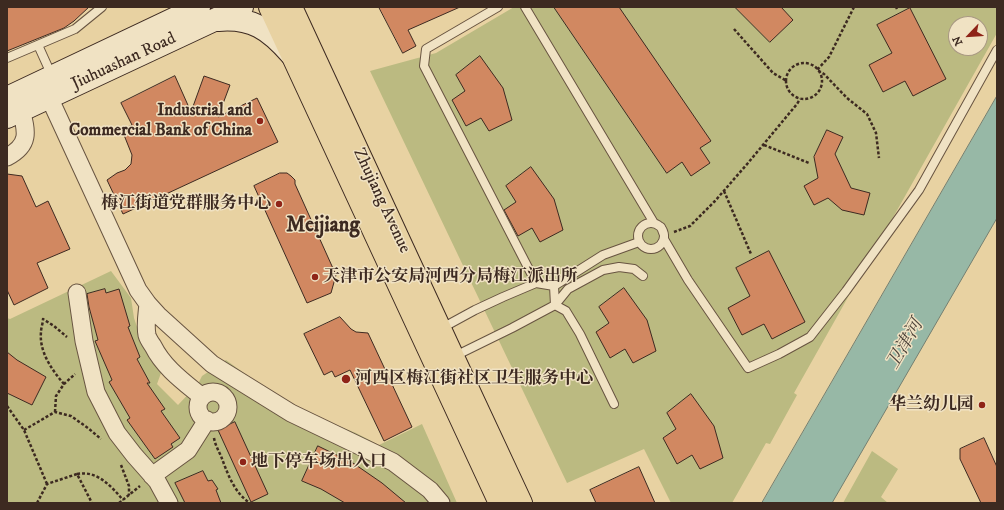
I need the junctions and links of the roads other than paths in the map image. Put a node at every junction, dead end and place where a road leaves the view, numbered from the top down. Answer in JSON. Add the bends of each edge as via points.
{"nodes":[{"id":1,"x":102,"y":7,"type":"edge"},
{"id":2,"x":242,"y":7,"type":"edge"},
{"id":3,"x":272,"y":7,"type":"edge"},
{"id":4,"x":291,"y":7,"type":"edge"},
{"id":5,"x":498,"y":7,"type":"edge"},
{"id":6,"x":526,"y":7,"type":"edge"},
{"id":7,"x":207,"y":13,"type":"edge"},
{"id":8,"x":38,"y":45,"type":"junction"},
{"id":9,"x":997,"y":50,"type":"edge"},
{"id":10,"x":301,"y":51,"type":"junction"},
{"id":11,"x":7,"y":58,"type":"edge"},
{"id":12,"x":51,"y":87,"type":"junction"},
{"id":13,"x":12,"y":108,"type":"edge"},
{"id":14,"x":7,"y":157,"type":"edge"},
{"id":15,"x":654,"y":223,"type":"junction"},
{"id":16,"x":664,"y":237,"type":"junction"},
{"id":17,"x":639,"y":242,"type":"junction"},
{"id":18,"x":643,"y":276,"type":"dead end"},
{"id":19,"x":536,"y":283,"type":"junction"},
{"id":20,"x":554,"y":286,"type":"junction"},
{"id":21,"x":77,"y":293,"type":"dead end"},
{"id":22,"x":148,"y":304,"type":"junction"},
{"id":23,"x":555,"y":305,"type":"junction"},
{"id":24,"x":440,"y":329,"type":"junction"},
{"id":25,"x":453,"y":357,"type":"junction"},
{"id":26,"x":233,"y":378,"type":"junction"},
{"id":27,"x":221,"y":395,"type":"junction"},
{"id":28,"x":202,"y":398,"type":"junction"},
{"id":29,"x":614,"y":404,"type":"dead end"},
{"id":30,"x":210,"y":421,"type":"junction"},
{"id":31,"x":152,"y":476,"type":"junction"},
{"id":32,"x":168,"y":503,"type":"edge"},
{"id":33,"x":441,"y":503,"type":"edge"},
{"id":34,"x":500,"y":503,"type":"edge"},
{"id":35,"x":522,"y":503,"type":"edge"}],
"edges":[{"from":1,"to":8,"type":"lane","via":[[75,29]]},
{"from":2,"to":7,"type":"street","name":"Jiuhuashan Road"},
{"from":3,"to":10,"type":"main road","via":[[281,11],[291,21]]},
{"from":4,"to":10,"type":"main road","name":"Zhujiang Avenue"},
{"from":5,"to":19,"type":"lane","via":[[426,49],[424,66]]},
{"from":6,"to":15,"type":"lane"},
{"from":7,"to":10,"type":"street","via":[[254,23],[282,44]]},
{"from":7,"to":12,"type":"street","name":"Jiuhuashan Road"},
{"from":8,"to":11,"type":"lane"},
{"from":8,"to":12,"type":"lane"},
{"from":9,"to":16,"type":"lane","via":[[920,190],[810,337],[748,368],[688,280]]},
{"from":10,"to":24,"type":"main road","name":"Zhujiang Avenue"},
{"from":10,"to":34,"type":"main road","name":"Zhujiang Avenue"},
{"from":12,"to":13,"type":"street","name":"Jiuhuashan Road"},
{"from":12,"to":22,"type":"street","via":[[138,290]]},
{"from":13,"to":14,"type":"street","via":[[24,123],[26,134],[22,146]]},
{"from":15,"to":16,"type":"lane","via":[[661,227]]},
{"from":15,"to":17,"type":"lane","via":[[641,227],[637,235]]},
{"from":16,"to":17,"type":"lane","via":[[660,247],[652,250],[643,247]]},
{"from":17,"to":20,"type":"lane","via":[[604,255]]},
{"from":18,"to":23,"type":"lane","via":[[634,269],[619,267],[603,270],[568,289]]},
{"from":19,"to":20,"type":"lane"},
{"from":19,"to":24,"type":"lane","via":[[475,310]]},
{"from":20,"to":23,"type":"lane"},
{"from":21,"to":31,"type":"street","via":[[88,364],[96,392],[118,433]]},
{"from":22,"to":26,"type":"street","via":[[212,364]]},
{"from":22,"to":28,"type":"street","via":[[147,336],[152,345],[167,367]]},
{"from":23,"to":25,"type":"lane"},
{"from":23,"to":29,"type":"lane","via":[[566,310]]},
{"from":24,"to":25,"type":"main road","name":"Zhujiang Avenue"},
{"from":25,"to":35,"type":"main road","name":"Zhujiang Avenue"},
{"from":26,"to":27,"type":"street"},
{"from":26,"to":33,"type":"street","via":[[316,426],[393,462],[430,490]]},
{"from":27,"to":28,"type":"street","via":[[213,392]]},
{"from":27,"to":30,"type":"street","via":[[227,402],[227,412],[221,420]]},
{"from":28,"to":30,"type":"street","via":[[199,410],[203,417]]},
{"from":30,"to":31,"type":"street","via":[[188,450]]},
{"from":31,"to":32,"type":"street"}]}
